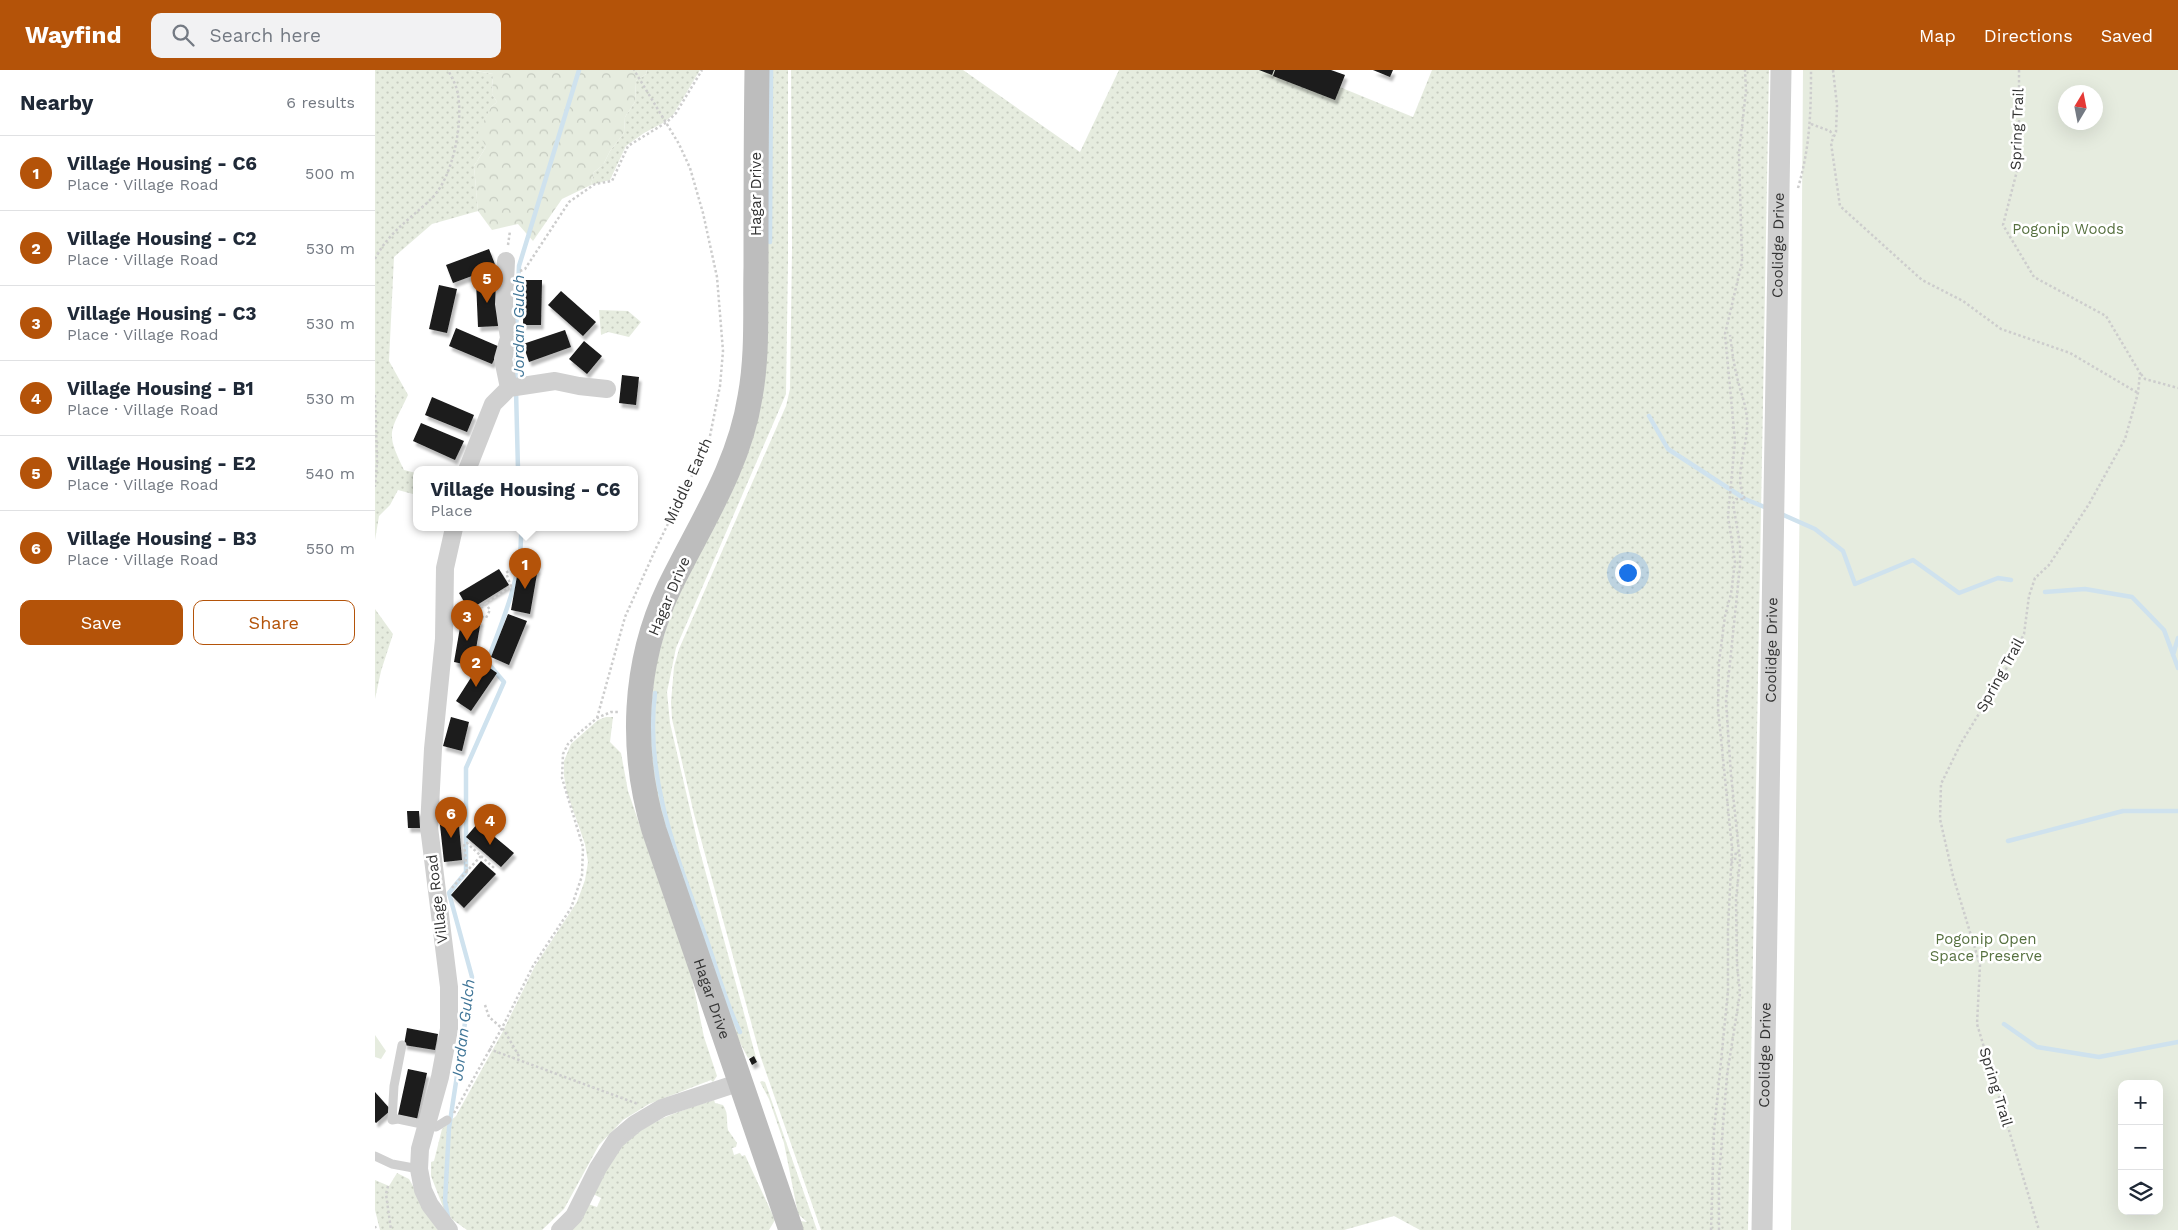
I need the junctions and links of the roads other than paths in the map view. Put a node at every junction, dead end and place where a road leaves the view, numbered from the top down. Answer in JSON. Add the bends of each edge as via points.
{"nodes":[{"id":1,"x":757,"y":70,"type":"edge"},
{"id":2,"x":1781,"y":70,"type":"edge"},
{"id":3,"x":505,"y":261,"type":"dead end"},
{"id":4,"x":509,"y":388,"type":"junction"},
{"id":5,"x":607,"y":389,"type":"dead end"},
{"id":6,"x":469,"y":466,"type":"edge"},
{"id":7,"x":453,"y":531,"type":"edge"},
{"id":8,"x":402,"y":1045,"type":"dead end"},
{"id":9,"x":741,"y":1082,"type":"junction"},
{"id":10,"x":394,"y":1086,"type":"junction"},
{"id":11,"x":384,"y":1093,"type":"dead end"},
{"id":12,"x":447,"y":1120,"type":"road end"},
{"id":13,"x":427,"y":1125,"type":"junction"},
{"id":14,"x":375,"y":1156,"type":"edge"},
{"id":15,"x":419,"y":1169,"type":"junction"},
{"id":16,"x":449,"y":1230,"type":"edge"},
{"id":17,"x":560,"y":1230,"type":"edge"},
{"id":18,"x":791,"y":1230,"type":"edge"},
{"id":19,"x":1762,"y":1230,"type":"edge"}],
"edges":[{"from":1,"to":9,"type":"main road","name":"Hagar Drive","via":[[755,348],[750,398],[728,473],[659,612],[651,635],[643,672],[638,724],[641,773],[648,811]]},
{"from":2,"to":19,"type":"street","name":"Coolidge Drive"},
{"from":3,"to":4,"type":"street","via":[[509,338],[503,358]]},
{"from":4,"to":5,"type":"street","via":[[555,381]]},
{"from":4,"to":6,"type":"street","via":[[493,404]]},
{"from":7,"to":13,"type":"street","name":"Village Road","via":[[445,568],[444,639],[429,827],[449,987],[449,1029]]},
{"from":8,"to":10,"type":"lane"},
{"from":9,"to":17,"type":"street","via":[[661,1108],[635,1124],[616,1140],[574,1216]]},
{"from":9,"to":18,"type":"main road","name":"Hagar Drive"},
{"from":10,"to":11,"type":"lane"},
{"from":10,"to":13,"type":"lane","via":[[392,1120]]},
{"from":12,"to":13,"type":"lane","via":[[435,1127]]},
{"from":13,"to":15,"type":"street","name":"Village Road","via":[[420,1149]]},
{"from":14,"to":15,"type":"lane","via":[[392,1164]]},
{"from":15,"to":16,"type":"street","name":"Village Road","via":[[430,1205]]}]}
